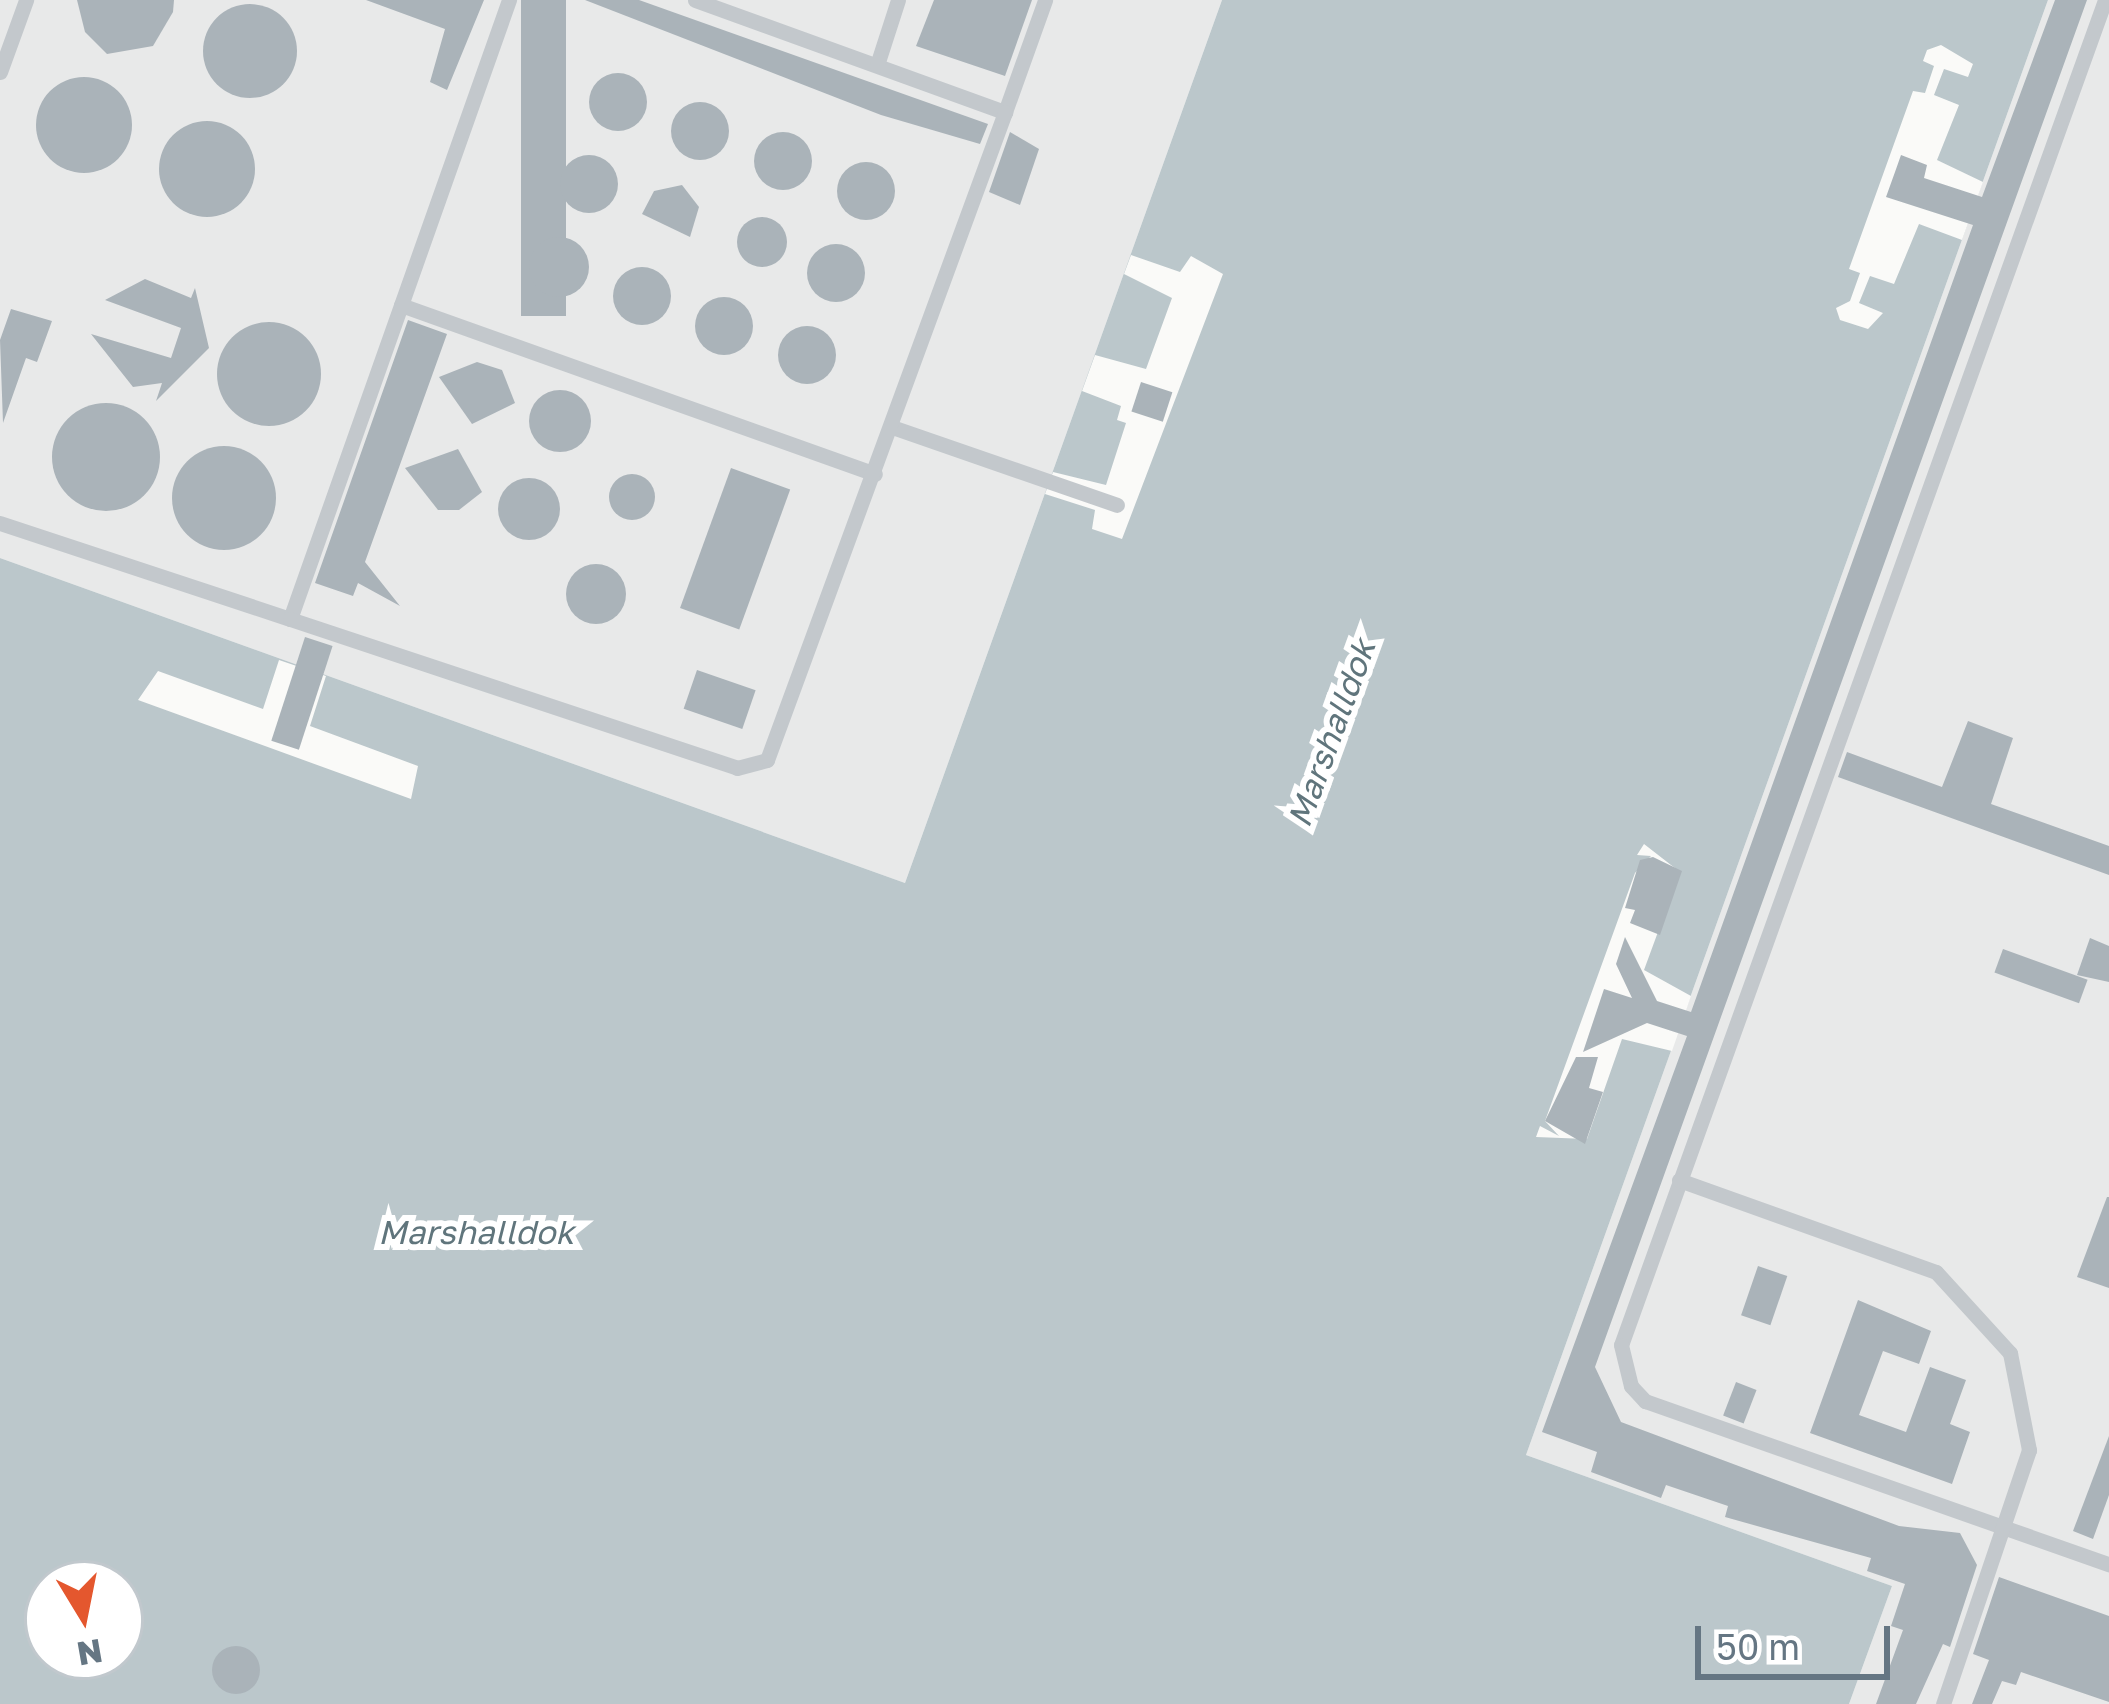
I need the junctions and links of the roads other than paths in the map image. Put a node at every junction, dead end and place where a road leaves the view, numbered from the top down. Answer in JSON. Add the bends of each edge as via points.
{"nodes":[{"id":1,"x":26,"y":0,"type":"edge"},
{"id":2,"x":509,"y":0,"type":"edge"},
{"id":3,"x":695,"y":0,"type":"edge"},
{"id":4,"x":898,"y":0,"type":"edge"},
{"id":5,"x":1046,"y":0,"type":"edge"},
{"id":6,"x":2105,"y":0,"type":"edge"},
{"id":7,"x":877,"y":65,"type":"junction"},
{"id":8,"x":0,"y":72,"type":"edge"},
{"id":9,"x":1005,"y":112,"type":"junction"},
{"id":10,"x":400,"y":305,"type":"junction"},
{"id":11,"x":892,"y":427,"type":"junction"},
{"id":12,"x":875,"y":474,"type":"junction"},
{"id":13,"x":1117,"y":505,"type":"dead end"},
{"id":14,"x":0,"y":523,"type":"edge"},
{"id":15,"x":290,"y":619,"type":"junction"},
{"id":16,"x":1678,"y":1180,"type":"junction"},
{"id":17,"x":2006,"y":1528,"type":"junction"},
{"id":18,"x":2109,"y":1564,"type":"edge"},
{"id":19,"x":1943,"y":1704,"type":"edge"}],
"edges":[{"from":1,"to":8,"type":"lane"},
{"from":2,"to":10,"type":"lane"},
{"from":3,"to":7,"type":"lane"},
{"from":4,"to":7,"type":"lane"},
{"from":5,"to":9,"type":"lane"},
{"from":6,"to":16,"type":"lane"},
{"from":7,"to":9,"type":"lane"},
{"from":9,"to":11,"type":"lane"},
{"from":10,"to":12,"type":"lane"},
{"from":10,"to":15,"type":"lane"},
{"from":11,"to":12,"type":"lane"},
{"from":11,"to":13,"type":"lane"},
{"from":12,"to":15,"type":"lane","via":[[777,746],[752,767]]},
{"from":14,"to":15,"type":"lane"},
{"from":16,"to":17,"type":"lane","via":[[1907,1258],[1964,1292],[2011,1353],[2029,1413],[2029,1450]]},
{"from":16,"to":17,"type":"lane","via":[[1621,1345],[1630,1386],[1646,1401]]},
{"from":17,"to":18,"type":"lane"},
{"from":17,"to":19,"type":"lane"}]}
